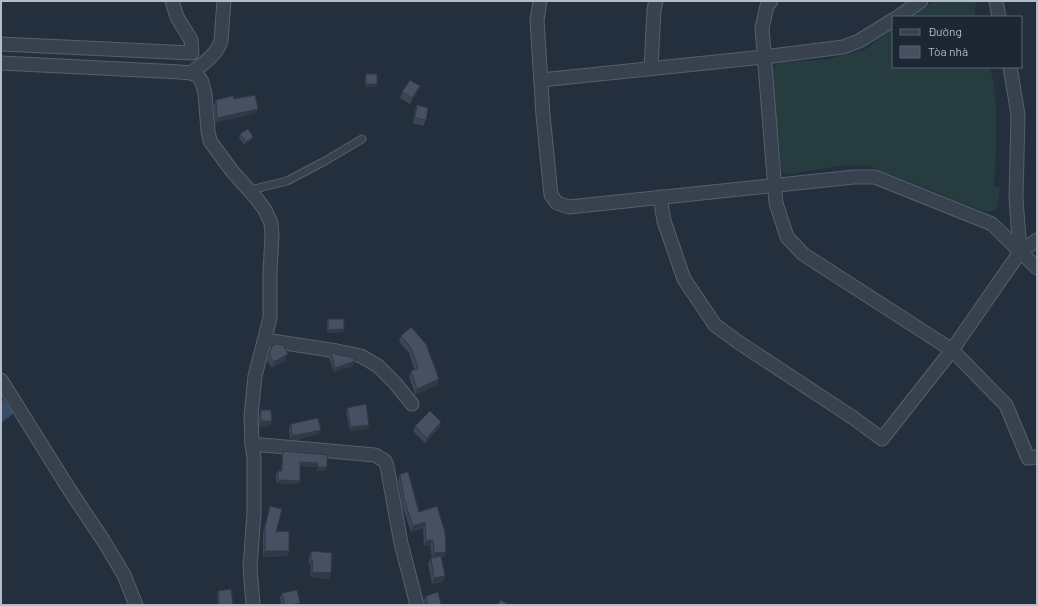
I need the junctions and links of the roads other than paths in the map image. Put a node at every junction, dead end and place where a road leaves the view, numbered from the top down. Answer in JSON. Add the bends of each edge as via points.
{"nodes":[{"id":1,"x":172,"y":1,"type":"edge"},
{"id":2,"x":224,"y":1,"type":"edge"},
{"id":3,"x":540,"y":1,"type":"edge"},
{"id":4,"x":656,"y":1,"type":"edge"},
{"id":5,"x":771,"y":1,"type":"edge"},
{"id":6,"x":921,"y":1,"type":"edge"},
{"id":7,"x":996,"y":1,"type":"edge"},
{"id":8,"x":899,"y":16,"type":"edge"},
{"id":9,"x":999,"y":16,"type":"edge"},
{"id":10,"x":892,"y":21,"type":"edge"},
{"id":11,"x":1,"y":44,"type":"edge"},
{"id":12,"x":764,"y":57,"type":"junction"},
{"id":13,"x":1,"y":63,"type":"edge"},
{"id":14,"x":651,"y":68,"type":"junction"},
{"id":15,"x":1010,"y":68,"type":"edge"},
{"id":16,"x":191,"y":73,"type":"junction"},
{"id":17,"x":541,"y":80,"type":"junction"},
{"id":18,"x":362,"y":139,"type":"dead end"},
{"id":19,"x":774,"y":186,"type":"junction"},
{"id":20,"x":250,"y":190,"type":"junction"},
{"id":21,"x":660,"y":198,"type":"junction"},
{"id":22,"x":1037,"y":240,"type":"edge"},
{"id":23,"x":1020,"y":252,"type":"junction"},
{"id":24,"x":1037,"y":268,"type":"edge"},
{"id":25,"x":265,"y":340,"type":"junction"},
{"id":26,"x":952,"y":350,"type":"junction"},
{"id":27,"x":1,"y":380,"type":"edge"},
{"id":28,"x":412,"y":404,"type":"dead end"},
{"id":29,"x":252,"y":444,"type":"junction"},
{"id":30,"x":1037,"y":456,"type":"edge"},
{"id":31,"x":136,"y":605,"type":"edge"},
{"id":32,"x":253,"y":605,"type":"edge"},
{"id":33,"x":417,"y":605,"type":"edge"}],
"edges":[{"from":1,"to":11,"type":"street","via":[[177,17],[190,40],[192,53]]},
{"from":2,"to":16,"type":"street","via":[[220,46]]},
{"from":3,"to":17,"type":"street","via":[[537,20]]},
{"from":4,"to":14,"type":"street"},
{"from":5,"to":12,"type":"street","via":[[762,28]]},
{"from":6,"to":8,"type":"street"},
{"from":7,"to":9,"type":"street"},
{"from":10,"to":12,"type":"street","via":[[859,42],[843,47]]},
{"from":12,"to":14,"type":"street"},
{"from":12,"to":19,"type":"street"},
{"from":13,"to":16,"type":"street"},
{"from":14,"to":17,"type":"street"},
{"from":15,"to":23,"type":"street","via":[[1018,115],[1016,198]]},
{"from":16,"to":20,"type":"street","via":[[198,76],[202,82],[210,141]]},
{"from":17,"to":21,"type":"street","via":[[551,195],[557,203],[569,207]]},
{"from":18,"to":20,"type":"lane","via":[[287,181]]},
{"from":19,"to":21,"type":"street"},
{"from":19,"to":23,"type":"street","via":[[875,177],[992,224]]},
{"from":19,"to":26,"type":"street","via":[[776,203],[787,237],[803,254]]},
{"from":20,"to":25,"type":"street","via":[[265,210],[272,230],[270,318]]},
{"from":21,"to":26,"type":"street","via":[[664,221],[684,279],[715,325],[882,439]]},
{"from":22,"to":23,"type":"street"},
{"from":23,"to":24,"type":"street"},
{"from":23,"to":26,"type":"street"},
{"from":25,"to":28,"type":"street","via":[[361,356],[378,366]]},
{"from":25,"to":29,"type":"street","via":[[256,376],[251,416]]},
{"from":26,"to":30,"type":"street","via":[[1006,405],[1028,458]]},
{"from":27,"to":31,"type":"street","via":[[104,540],[124,576]]},
{"from":29,"to":32,"type":"street","via":[[255,480],[250,567]]},
{"from":29,"to":33,"type":"street","via":[[375,455],[384,461]]}]}
